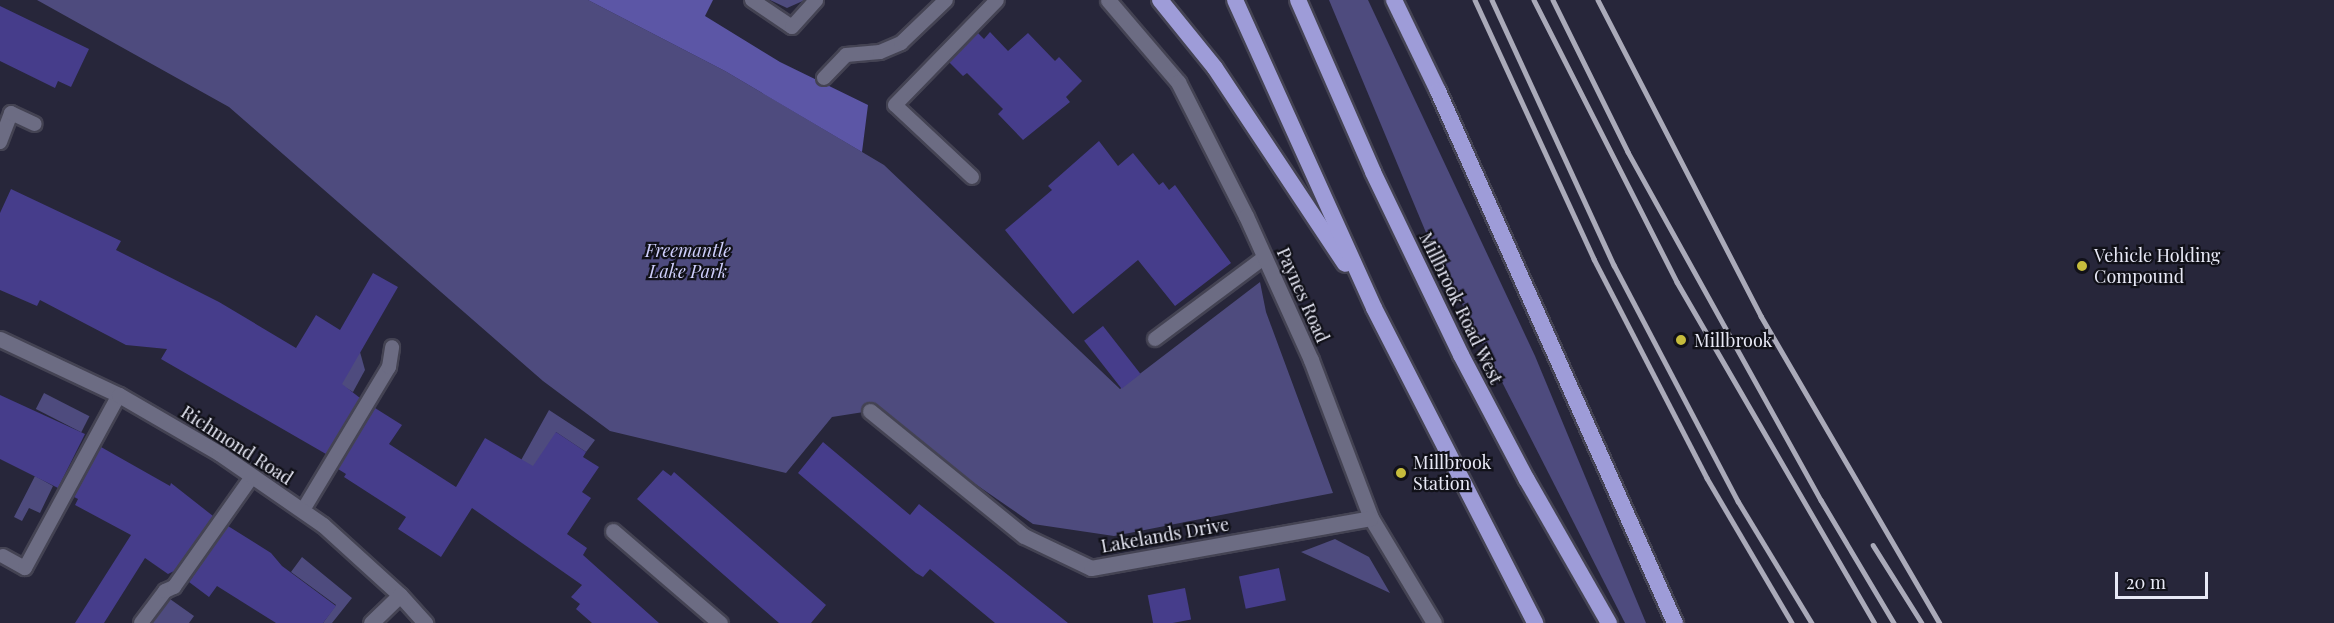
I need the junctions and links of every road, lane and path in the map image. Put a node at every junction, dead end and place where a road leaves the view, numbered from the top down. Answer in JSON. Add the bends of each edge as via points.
{"nodes":[{"id":1,"x":752,"y":0,"type":"edge"},
{"id":2,"x":816,"y":0,"type":"edge"},
{"id":3,"x":946,"y":0,"type":"edge"},
{"id":4,"x":996,"y":0,"type":"edge"},
{"id":5,"x":1108,"y":0,"type":"edge"},
{"id":6,"x":1160,"y":0,"type":"edge"},
{"id":7,"x":1235,"y":0,"type":"edge"},
{"id":8,"x":1299,"y":0,"type":"edge"},
{"id":9,"x":1394,"y":0,"type":"edge"},
{"id":10,"x":824,"y":78,"type":"dead end"},
{"id":11,"x":35,"y":124,"type":"dead end"},
{"id":12,"x":0,"y":142,"type":"edge"},
{"id":13,"x":972,"y":177,"type":"dead end"},
{"id":14,"x":1265,"y":257,"type":"junction"},
{"id":15,"x":1374,"y":308,"type":"junction"},
{"id":16,"x":0,"y":339,"type":"edge"},
{"id":17,"x":1155,"y":339,"type":"dead end"},
{"id":18,"x":392,"y":347,"type":"dead end"},
{"id":19,"x":119,"y":395,"type":"junction"},
{"id":20,"x":870,"y":411,"type":"dead end"},
{"id":21,"x":252,"y":477,"type":"junction"},
{"id":22,"x":303,"y":510,"type":"junction"},
{"id":23,"x":1371,"y":518,"type":"junction"},
{"id":24,"x":613,"y":531,"type":"dead end"},
{"id":25,"x":3,"y":556,"type":"dead end"},
{"id":26,"x":400,"y":595,"type":"junction"},
{"id":27,"x":141,"y":623,"type":"edge"},
{"id":28,"x":372,"y":623,"type":"edge"},
{"id":29,"x":425,"y":623,"type":"edge"},
{"id":30,"x":720,"y":623,"type":"edge"},
{"id":31,"x":1434,"y":623,"type":"edge"},
{"id":32,"x":1535,"y":623,"type":"edge"},
{"id":33,"x":1609,"y":623,"type":"edge"},
{"id":34,"x":1675,"y":623,"type":"edge"}],
"edges":[{"from":1,"to":2,"type":"lane","via":[[792,27]]},
{"from":3,"to":10,"type":"lane","via":[[901,43],[880,52],[846,55]]},
{"from":4,"to":13,"type":"lane","via":[[895,105]]},
{"from":5,"to":14,"type":"street","name":"Paynes Road","via":[[1178,82]]},
{"from":6,"to":15,"type":"highway","via":[[1215,68]]},
{"from":7,"to":15,"type":"highway"},
{"from":8,"to":33,"type":"highway","name":"Millbrook Road West","via":[[1373,172],[1461,356]]},
{"from":9,"to":34,"type":"highway"},
{"from":11,"to":12,"type":"lane","via":[[11,113]]},
{"from":14,"to":17,"type":"lane"},
{"from":14,"to":23,"type":"street","name":"Paynes Road","via":[[1311,360]]},
{"from":15,"to":32,"type":"highway"},
{"from":16,"to":19,"type":"street","name":"Richmond Road"},
{"from":18,"to":22,"type":"lane","via":[[389,367]]},
{"from":19,"to":21,"type":"street","name":"Richmond Road","via":[[218,452]]},
{"from":19,"to":25,"type":"lane","via":[[25,568]]},
{"from":20,"to":23,"type":"street","name":"Lakelands Drive","via":[[1024,536],[1091,568]]},
{"from":21,"to":22,"type":"street","name":"Richmond Road"},
{"from":21,"to":27,"type":"lane","via":[[181,577]]},
{"from":22,"to":26,"type":"street","name":"Richmond Road"},
{"from":23,"to":31,"type":"street","name":"Paynes Road"},
{"from":24,"to":30,"type":"street"},
{"from":26,"to":28,"type":"street"},
{"from":26,"to":29,"type":"street","name":"Richmond Road"}]}
